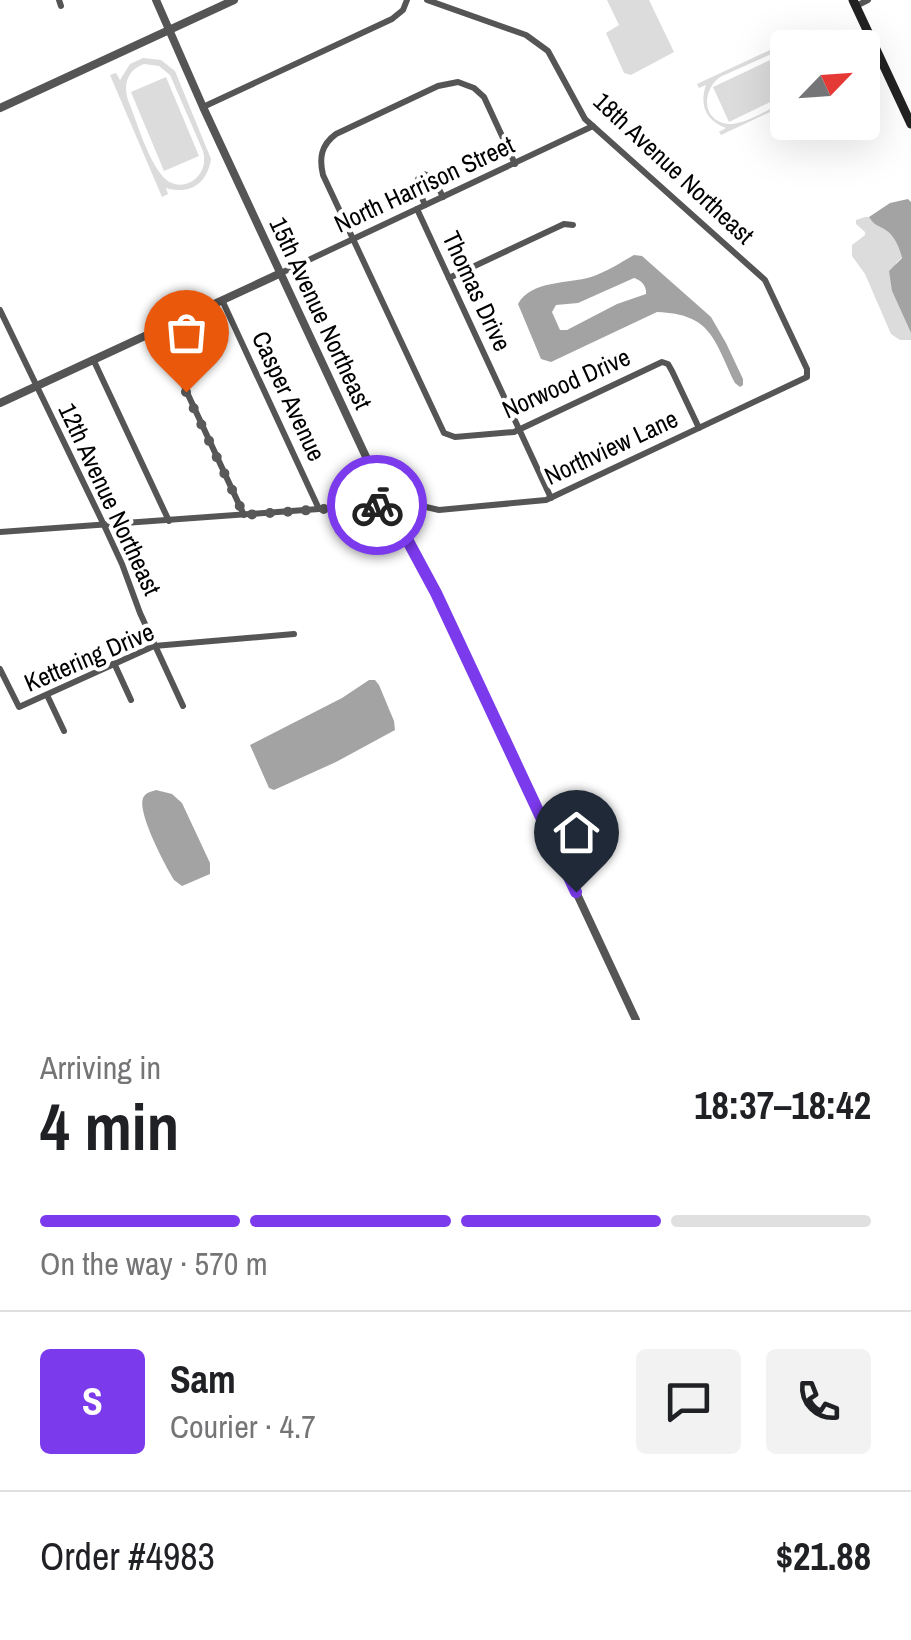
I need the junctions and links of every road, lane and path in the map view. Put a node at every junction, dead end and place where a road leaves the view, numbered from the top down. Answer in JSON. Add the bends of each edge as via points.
{"nodes":[{"id":1,"x":156,"y":0,"type":"edge"},
{"id":2,"x":234,"y":0,"type":"edge"},
{"id":3,"x":407,"y":0,"type":"edge"},
{"id":4,"x":427,"y":0,"type":"edge"},
{"id":5,"x":868,"y":0,"type":"edge"},
{"id":6,"x":854,"y":3,"type":"edge"},
{"id":7,"x":169,"y":30,"type":"junction"},
{"id":8,"x":203,"y":107,"type":"junction"},
{"id":9,"x":0,"y":108,"type":"edge"},
{"id":10,"x":911,"y":124,"type":"edge"},
{"id":11,"x":593,"y":126,"type":"junction"},
{"id":12,"x":515,"y":164,"type":"junction"},
{"id":13,"x":442,"y":197,"type":"junction"},
{"id":14,"x":426,"y":205,"type":"junction"},
{"id":15,"x":417,"y":209,"type":"junction"},
{"id":16,"x":573,"y":225,"type":"dead end"},
{"id":17,"x":352,"y":240,"type":"junction"},
{"id":18,"x":280,"y":273,"type":"junction"},
{"id":19,"x":448,"y":278,"type":"junction"},
{"id":20,"x":222,"y":300,"type":"junction"},
{"id":21,"x":0,"y":310,"type":"edge"},
{"id":22,"x":158,"y":330,"type":"junction"},
{"id":23,"x":93,"y":359,"type":"junction"},
{"id":24,"x":808,"y":376,"type":"joint"},
{"id":25,"x":36,"y":386,"type":"junction"},
{"id":26,"x":0,"y":403,"type":"edge"},
{"id":27,"x":699,"y":428,"type":"junction"},
{"id":28,"x":520,"y":430,"type":"junction"},
{"id":29,"x":552,"y":498,"type":"junction"},
{"id":30,"x":388,"y":504,"type":"junction"},
{"id":31,"x":319,"y":509,"type":"junction"},
{"id":32,"x":244,"y":515,"type":"junction"},
{"id":33,"x":169,"y":520,"type":"junction"},
{"id":34,"x":103,"y":523,"type":"junction"},
{"id":35,"x":1,"y":529,"type":"edge"},
{"id":36,"x":294,"y":634,"type":"dead end"},
{"id":37,"x":154,"y":646,"type":"junction"},
{"id":38,"x":114,"y":663,"type":"junction"},
{"id":39,"x":0,"y":670,"type":"edge"},
{"id":40,"x":47,"y":694,"type":"junction"},
{"id":41,"x":131,"y":700,"type":"dead end"},
{"id":42,"x":183,"y":706,"type":"dead end"},
{"id":43,"x":64,"y":731,"type":"dead end"},
{"id":44,"x":636,"y":1020,"type":"edge"}],
"edges":[{"from":1,"to":7,"type":"street","name":"15th Avenue Northeast"},
{"from":2,"to":7,"type":"street"},
{"from":3,"to":8,"type":"street","via":[[392,19]]},
{"from":4,"to":11,"type":"street","name":"18th Avenue Northeast","via":[[538,42]]},
{"from":5,"to":6,"type":"street"},
{"from":6,"to":10,"type":"main road"},
{"from":7,"to":8,"type":"street","name":"15th Avenue Northeast"},
{"from":7,"to":9,"type":"street"},
{"from":8,"to":18,"type":"street","name":"15th Avenue Northeast"},
{"from":11,"to":12,"type":"street","name":"North Harrison Street"},
{"from":11,"to":24,"type":"street","name":"18th Avenue Northeast","via":[[766,280]]},
{"from":12,"to":13,"type":"street","name":"North Harrison Street"},
{"from":12,"to":17,"type":"street","via":[[479,92],[458,82],[438,86],[336,134],[324,146],[322,176]]},
{"from":13,"to":14,"type":"street","name":"North Harrison Street"},
{"from":13,"to":14,"type":"street","via":[[424,174],[416,184]]},
{"from":14,"to":15,"type":"street","name":"North Harrison Street"},
{"from":15,"to":17,"type":"street","name":"North Harrison Street"},
{"from":15,"to":19,"type":"street","name":"Thomas Drive"},
{"from":16,"to":19,"type":"street"},
{"from":17,"to":18,"type":"street","name":"North Harrison Street"},
{"from":17,"to":28,"type":"street","name":"Norwood Drive","via":[[444,433],[455,438]]},
{"from":18,"to":20,"type":"street","name":"North Harrison Street"},
{"from":18,"to":30,"type":"street","name":"15th Avenue Northeast"},
{"from":19,"to":28,"type":"street","name":"Thomas Drive"},
{"from":20,"to":22,"type":"street","name":"North Harrison Street"},
{"from":20,"to":31,"type":"street","name":"Casper Avenue"},
{"from":21,"to":25,"type":"street","name":"12th Avenue Northeast"},
{"from":22,"to":23,"type":"street","name":"North Harrison Street"},
{"from":22,"to":32,"type":"street"},
{"from":23,"to":25,"type":"street","name":"North Harrison Street"},
{"from":23,"to":33,"type":"street"},
{"from":24,"to":27,"type":"street","name":"Northview Lane"},
{"from":25,"to":26,"type":"street","name":"North Harrison Street"},
{"from":25,"to":34,"type":"street","name":"12th Avenue Northeast"},
{"from":27,"to":28,"type":"street","name":"Norwood Drive","via":[[662,362]]},
{"from":27,"to":29,"type":"street","name":"Northview Lane"},
{"from":28,"to":29,"type":"street","name":"Thomas Drive"},
{"from":29,"to":30,"type":"street","name":"Northview Lane","via":[[439,510]]},
{"from":30,"to":31,"type":"street","name":"Northview Lane"},
{"from":30,"to":44,"type":"street","name":"15th Avenue Northeast"},
{"from":31,"to":32,"type":"street","name":"Northview Lane"},
{"from":32,"to":33,"type":"street","name":"Northview Lane"},
{"from":33,"to":34,"type":"street","name":"Northview Lane"},
{"from":34,"to":35,"type":"street","name":"Northview Lane"},
{"from":34,"to":37,"type":"street","name":"12th Avenue Northeast"},
{"from":36,"to":37,"type":"street","name":"Kettering Drive"},
{"from":37,"to":38,"type":"street","name":"Kettering Drive"},
{"from":37,"to":42,"type":"street","name":"12th Avenue Northeast"},
{"from":38,"to":40,"type":"street","name":"Kettering Drive"},
{"from":38,"to":41,"type":"street"},
{"from":39,"to":40,"type":"street","name":"Kettering Drive","via":[[19,708]]},
{"from":40,"to":43,"type":"street"}]}
